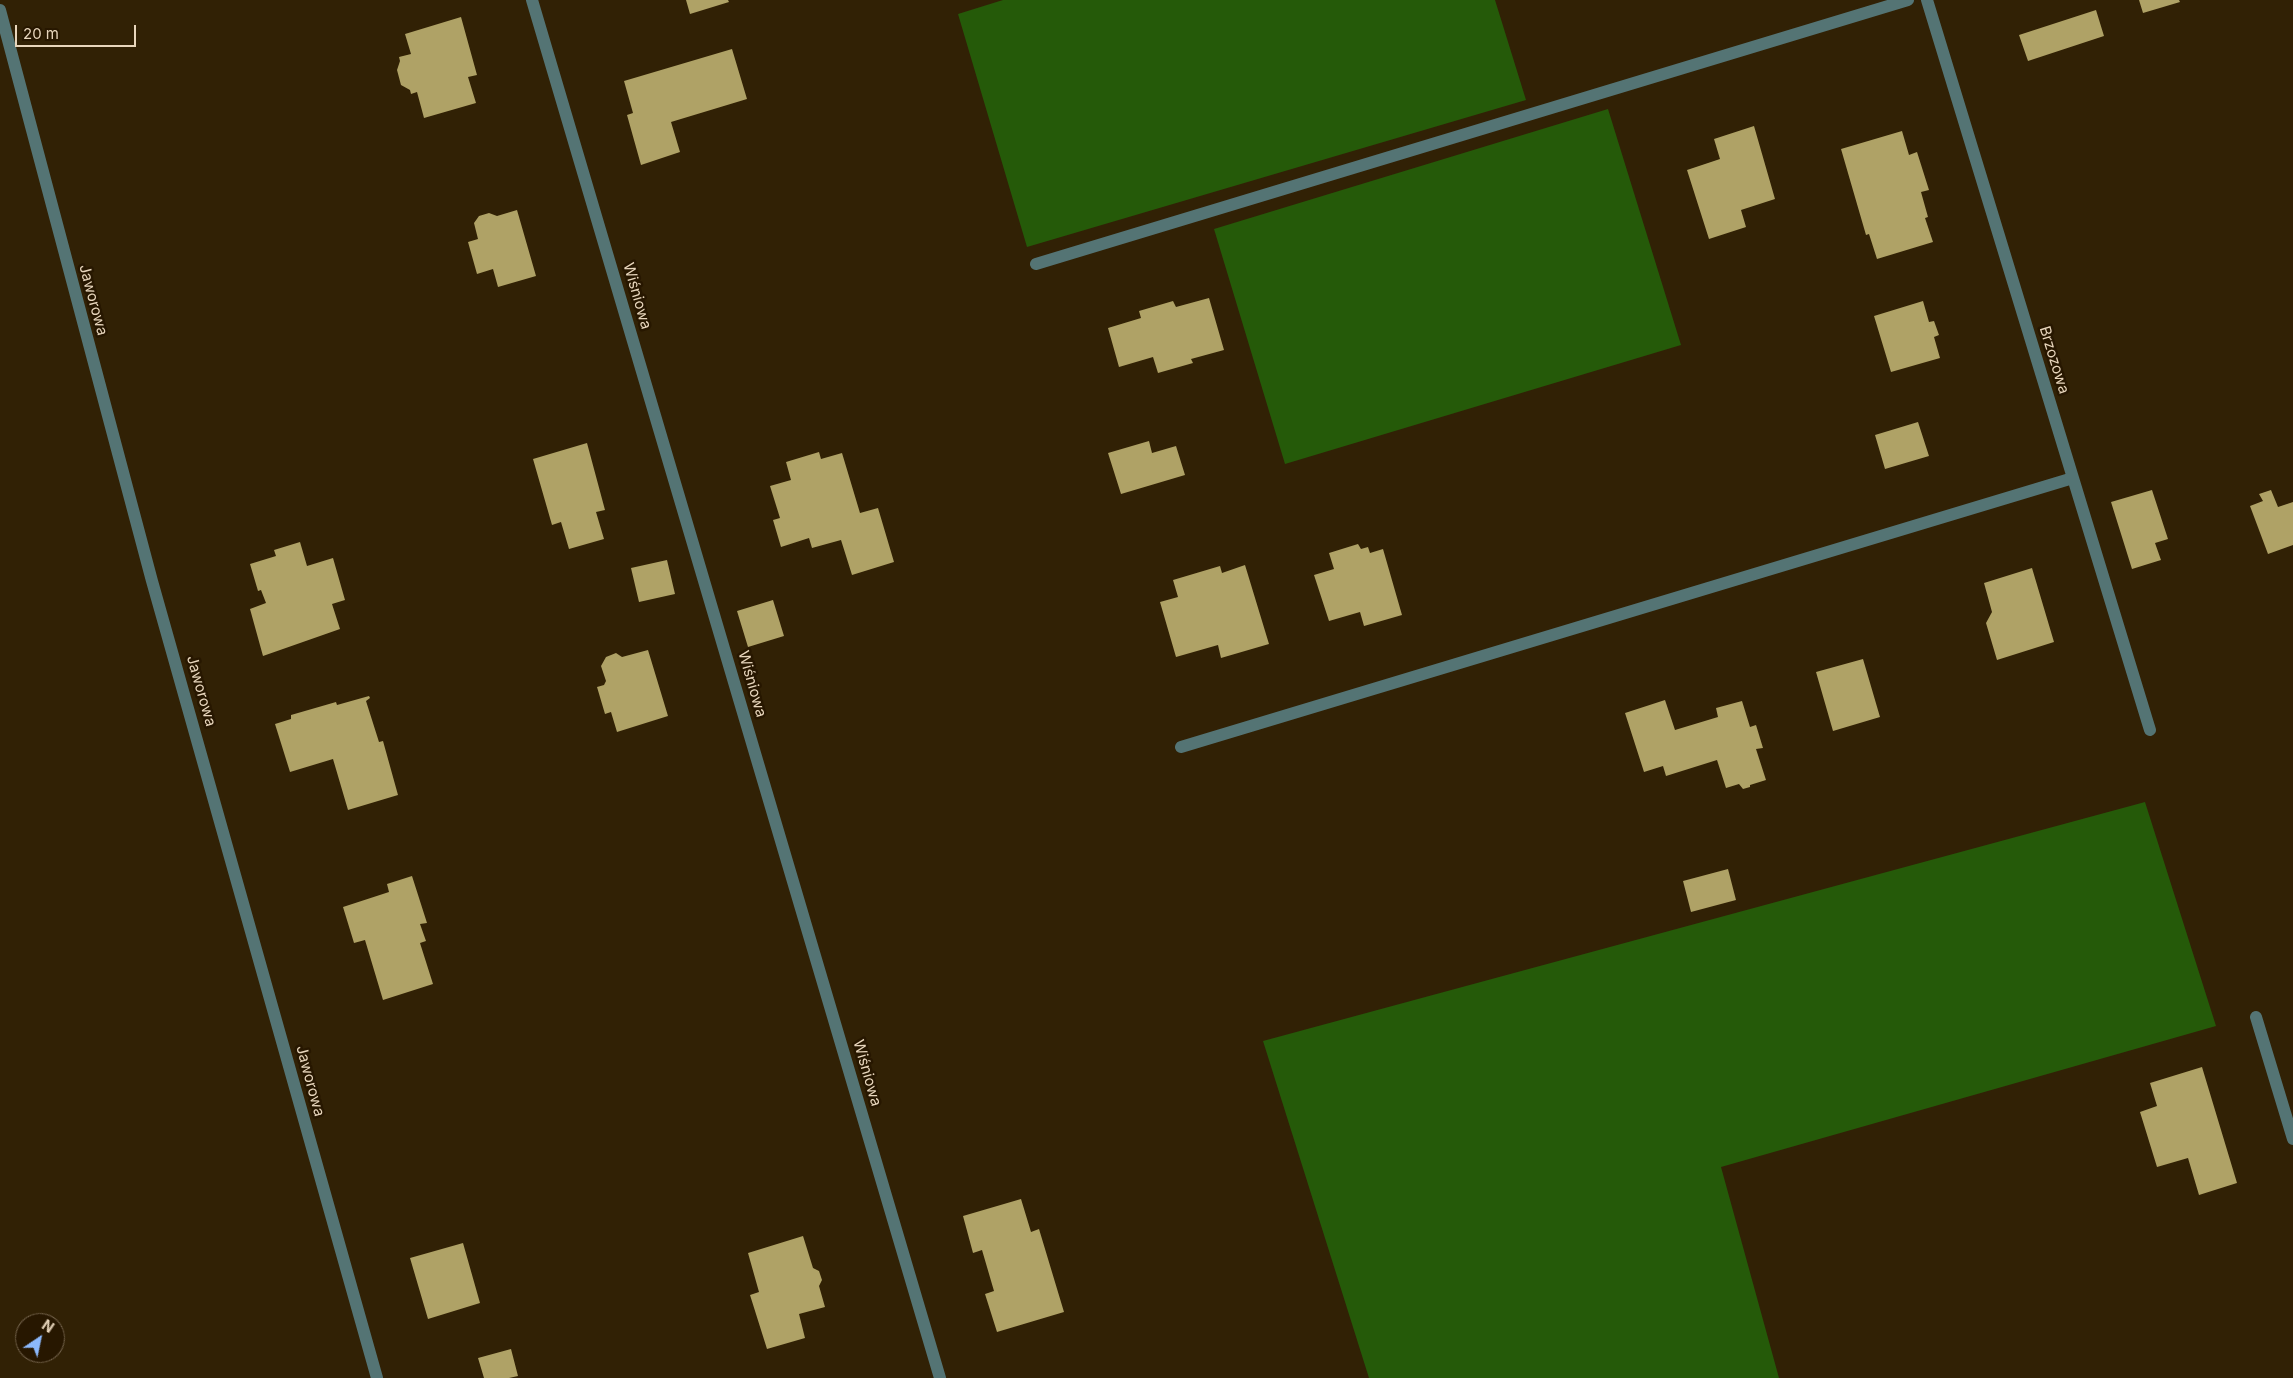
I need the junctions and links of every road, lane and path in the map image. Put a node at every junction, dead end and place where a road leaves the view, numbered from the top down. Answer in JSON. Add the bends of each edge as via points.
{"nodes":[{"id":1,"x":532,"y":0,"type":"edge"},
{"id":2,"x":1908,"y":0,"type":"edge"},
{"id":3,"x":1928,"y":0,"type":"edge"},
{"id":4,"x":0,"y":10,"type":"edge"},
{"id":5,"x":1036,"y":264,"type":"dead end"},
{"id":6,"x":2073,"y":478,"type":"junction"},
{"id":7,"x":2150,"y":730,"type":"dead end"},
{"id":8,"x":1181,"y":747,"type":"dead end"},
{"id":9,"x":2256,"y":1017,"type":"dead end"},
{"id":10,"x":2293,"y":1139,"type":"edge"},
{"id":11,"x":377,"y":1378,"type":"edge"},
{"id":12,"x":940,"y":1378,"type":"edge"}],
"edges":[{"from":1,"to":12,"type":"street","name":"Wiśniowa"},
{"from":2,"to":5,"type":"street"},
{"from":3,"to":6,"type":"street","name":"Brzozowa"},
{"from":4,"to":11,"type":"street","name":"Jaworowa","via":[[152,581]]},
{"from":6,"to":7,"type":"street","name":"Brzozowa"},
{"from":6,"to":8,"type":"street"},
{"from":9,"to":10,"type":"street"}]}
